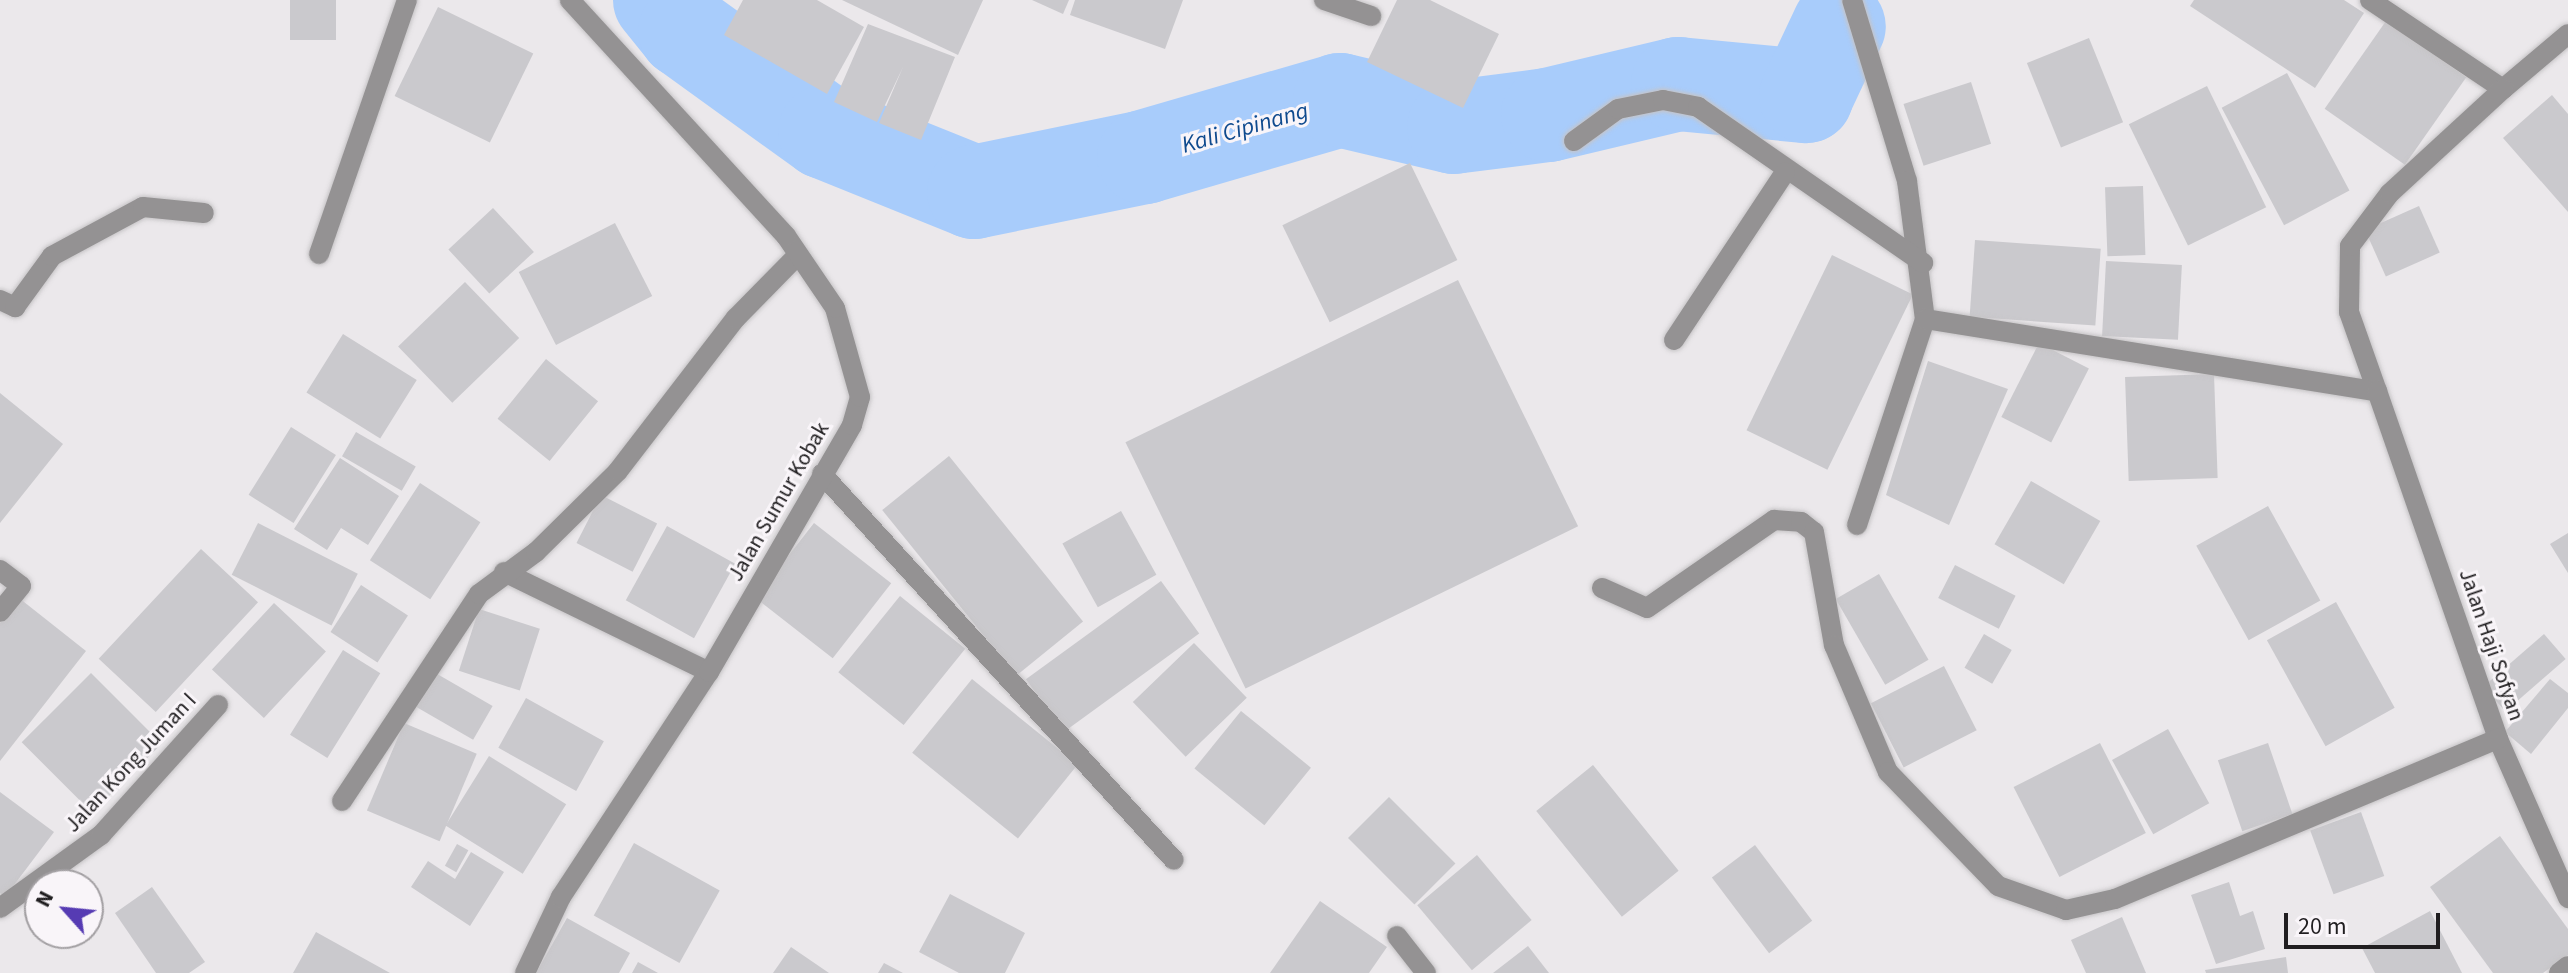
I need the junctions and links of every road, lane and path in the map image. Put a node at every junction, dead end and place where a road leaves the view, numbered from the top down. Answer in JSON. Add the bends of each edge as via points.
{"nodes":[{"id":1,"x":407,"y":0,"type":"edge"},
{"id":2,"x":570,"y":0,"type":"edge"},
{"id":3,"x":1324,"y":0,"type":"edge"},
{"id":4,"x":1852,"y":0,"type":"edge"},
{"id":5,"x":2370,"y":0,"type":"edge"},
{"id":6,"x":1371,"y":16,"type":"dead end"},
{"id":7,"x":2568,"y":34,"type":"edge"},
{"id":8,"x":2503,"y":89,"type":"junction"},
{"id":9,"x":1574,"y":141,"type":"dead end"},
{"id":10,"x":1785,"y":172,"type":"junction"},
{"id":11,"x":204,"y":213,"type":"dead end"},
{"id":12,"x":319,"y":254,"type":"dead end"},
{"id":13,"x":797,"y":256,"type":"junction"},
{"id":14,"x":1923,"y":263,"type":"junction"},
{"id":15,"x":0,"y":300,"type":"edge"},
{"id":16,"x":1925,"y":319,"type":"junction"},
{"id":17,"x":1674,"y":340,"type":"dead end"},
{"id":18,"x":2379,"y":397,"type":"junction"},
{"id":19,"x":822,"y":474,"type":"junction"},
{"id":20,"x":1857,"y":525,"type":"dead end"},
{"id":21,"x":0,"y":570,"type":"edge"},
{"id":22,"x":504,"y":572,"type":"junction"},
{"id":23,"x":1602,"y":588,"type":"dead end"},
{"id":24,"x":0,"y":612,"type":"edge"},
{"id":25,"x":709,"y":672,"type":"junction"},
{"id":26,"x":218,"y":705,"type":"dead end"},
{"id":27,"x":2498,"y":739,"type":"junction"},
{"id":28,"x":342,"y":801,"type":"dead end"},
{"id":29,"x":1174,"y":860,"type":"dead end"},
{"id":30,"x":2568,"y":898,"type":"edge"},
{"id":31,"x":0,"y":908,"type":"edge"},
{"id":32,"x":1397,"y":936,"type":"dead end"},
{"id":33,"x":2568,"y":966,"type":"edge"},
{"id":34,"x":525,"y":973,"type":"edge"},
{"id":35,"x":1426,"y":973,"type":"edge"},
{"id":36,"x":2559,"y":973,"type":"edge"}],
"edges":[{"from":1,"to":12,"type":"street"},
{"from":2,"to":13,"type":"street","name":"Jalan Sumur Kobak"},
{"from":3,"to":6,"type":"street"},
{"from":4,"to":14,"type":"street","via":[[1881,77]]},
{"from":5,"to":8,"type":"street"},
{"from":7,"to":8,"type":"street","name":"Jalan Haji Sofyan"},
{"from":8,"to":18,"type":"street","name":"Jalan Haji Sofyan","via":[[2390,193],[2350,246],[2349,312]]},
{"from":9,"to":10,"type":"street","via":[[1618,109],[1663,100],[1698,107]]},
{"from":10,"to":14,"type":"street"},
{"from":10,"to":17,"type":"street"},
{"from":11,"to":15,"type":"street","via":[[143,207],[52,256],[15,307]]},
{"from":13,"to":19,"type":"street","name":"Jalan Sumur Kobak","via":[[835,308],[860,397]]},
{"from":13,"to":22,"type":"street","via":[[736,318],[618,471],[536,552]]},
{"from":14,"to":16,"type":"street"},
{"from":16,"to":18,"type":"street"},
{"from":16,"to":20,"type":"street"},
{"from":18,"to":27,"type":"street","name":"Jalan Haji Sofyan"},
{"from":19,"to":25,"type":"street","name":"Jalan Sumur Kobak"},
{"from":19,"to":29,"type":"street"},
{"from":21,"to":24,"type":"street","via":[[21,586]]},
{"from":22,"to":25,"type":"street"},
{"from":22,"to":28,"type":"street","via":[[441,645]]},
{"from":23,"to":27,"type":"street","via":[[1647,608],[1774,520],[1801,522],[1814,532],[1834,645],[1888,772],[1998,886],[2066,910],[2115,899]]},
{"from":25,"to":34,"type":"street","name":"Jalan Sumur Kobak","via":[[561,897]]},
{"from":26,"to":31,"type":"street","name":"Jalan Kong Juman I","via":[[101,835]]},
{"from":27,"to":30,"type":"street","name":"Jalan Haji Sofyan"},
{"from":32,"to":35,"type":"street"},
{"from":33,"to":36,"type":"street"}]}
